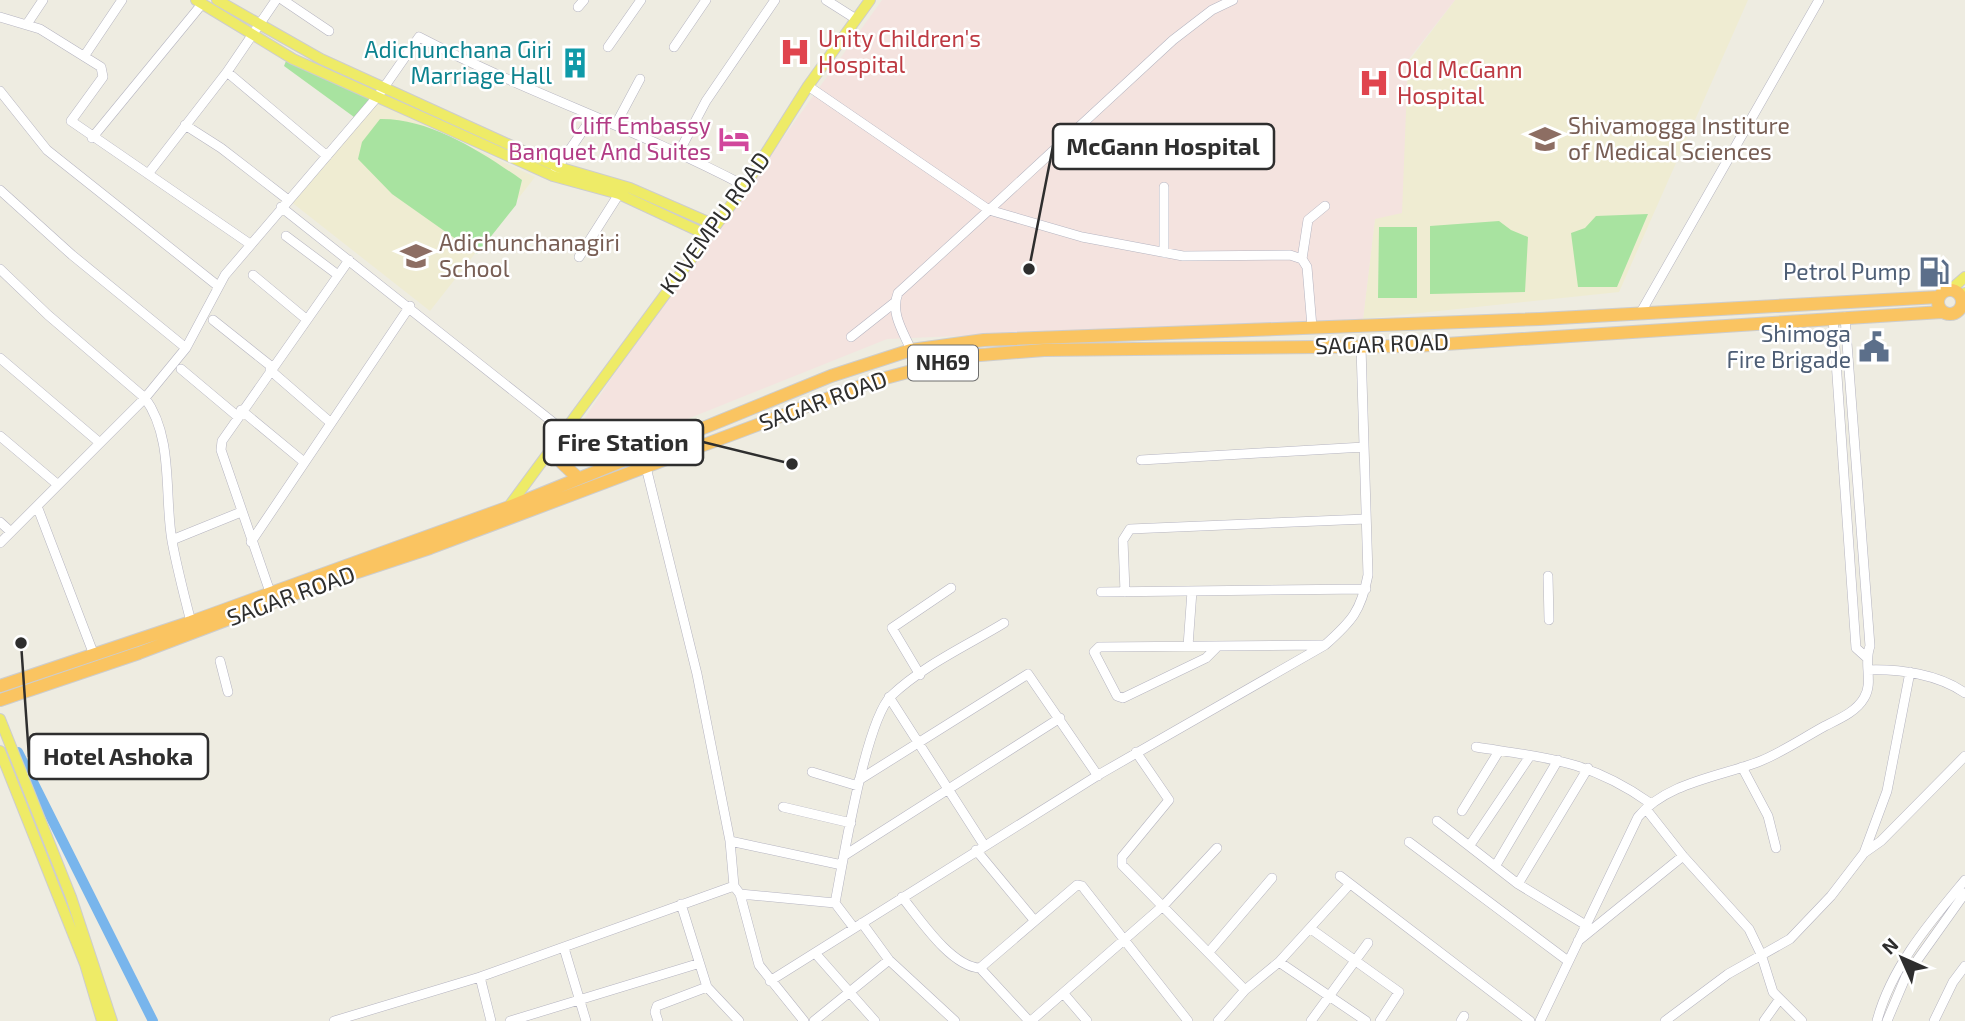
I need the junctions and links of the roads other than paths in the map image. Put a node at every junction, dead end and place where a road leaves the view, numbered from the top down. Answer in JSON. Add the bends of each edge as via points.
{"nodes":[{"id":1,"x":43,"y":0,"type":"edge"},
{"id":2,"x":122,"y":0,"type":"edge"},
{"id":3,"x":217,"y":0,"type":"edge"},
{"id":4,"x":276,"y":0,"type":"edge"},
{"id":5,"x":282,"y":0,"type":"edge"},
{"id":6,"x":640,"y":0,"type":"edge"},
{"id":7,"x":706,"y":0,"type":"edge"},
{"id":8,"x":775,"y":0,"type":"edge"},
{"id":9,"x":826,"y":0,"type":"edge"},
{"id":10,"x":870,"y":0,"type":"edge"},
{"id":11,"x":1233,"y":0,"type":"edge"},
{"id":12,"x":1819,"y":0,"type":"edge"},
{"id":13,"x":199,"y":2,"type":"edge"},
{"id":14,"x":0,"y":18,"type":"edge"},
{"id":15,"x":856,"y":19,"type":"junction"},
{"id":16,"x":27,"y":24,"type":"junction"},
{"id":17,"x":255,"y":30,"type":"junction"},
{"id":18,"x":330,"y":31,"type":"dead end"},
{"id":19,"x":608,"y":47,"type":"dead end"},
{"id":20,"x":674,"y":47,"type":"dead end"},
{"id":21,"x":85,"y":55,"type":"junction"},
{"id":22,"x":226,"y":72,"type":"junction"},
{"id":23,"x":640,"y":79,"type":"dead end"},
{"id":24,"x":808,"y":86,"type":"junction"},
{"id":25,"x":381,"y":91,"type":"junction"},
{"id":26,"x":0,"y":92,"type":"edge"},
{"id":27,"x":593,"y":116,"type":"junction"},
{"id":28,"x":616,"y":124,"type":"junction"},
{"id":29,"x":185,"y":125,"type":"junction"},
{"id":30,"x":92,"y":138,"type":"junction"},
{"id":31,"x":679,"y":152,"type":"junction"},
{"id":32,"x":327,"y":156,"type":"junction"},
{"id":33,"x":555,"y":171,"type":"junction"},
{"id":34,"x":148,"y":174,"type":"junction"},
{"id":35,"x":745,"y":186,"type":"junction"},
{"id":36,"x":1164,"y":187,"type":"dead end"},
{"id":37,"x":0,"y":190,"type":"edge"},
{"id":38,"x":619,"y":194,"type":"junction"},
{"id":39,"x":284,"y":203,"type":"junction"},
{"id":40,"x":1325,"y":206,"type":"dead end"},
{"id":41,"x":989,"y":210,"type":"junction"},
{"id":42,"x":715,"y":225,"type":"junction"},
{"id":43,"x":707,"y":235,"type":"junction"},
{"id":44,"x":286,"y":236,"type":"dead end"},
{"id":45,"x":250,"y":244,"type":"junction"},
{"id":46,"x":1164,"y":253,"type":"junction"},
{"id":47,"x":579,"y":257,"type":"dead end"},
{"id":48,"x":1302,"y":259,"type":"junction"},
{"id":49,"x":349,"y":260,"type":"junction"},
{"id":50,"x":0,"y":269,"type":"edge"},
{"id":51,"x":253,"y":275,"type":"dead end"},
{"id":52,"x":338,"y":275,"type":"junction"},
{"id":53,"x":1965,"y":277,"type":"edge"},
{"id":54,"x":218,"y":286,"type":"junction"},
{"id":55,"x":1957,"y":297,"type":"edge"},
{"id":56,"x":894,"y":303,"type":"junction"},
{"id":57,"x":410,"y":306,"type":"junction"},
{"id":58,"x":1640,"y":312,"type":"junction"},
{"id":59,"x":1946,"y":313,"type":"junction"},
{"id":60,"x":1839,"y":318,"type":"junction"},
{"id":61,"x":306,"y":319,"type":"junction"},
{"id":62,"x":213,"y":320,"type":"dead end"},
{"id":63,"x":1965,"y":321,"type":"edge"},
{"id":64,"x":1312,"y":327,"type":"junction"},
{"id":65,"x":851,"y":337,"type":"dead end"},
{"id":66,"x":1361,"y":347,"type":"junction"},
{"id":67,"x":186,"y":348,"type":"junction"},
{"id":68,"x":911,"y":349,"type":"junction"},
{"id":69,"x":0,"y":358,"type":"edge"},
{"id":70,"x":271,"y":368,"type":"junction"},
{"id":71,"x":181,"y":369,"type":"dead end"},
{"id":72,"x":145,"y":398,"type":"junction"},
{"id":73,"x":239,"y":413,"type":"junction"},
{"id":74,"x":331,"y":423,"type":"junction"},
{"id":75,"x":564,"y":431,"type":"junction"},
{"id":76,"x":0,"y":436,"type":"edge"},
{"id":77,"x":100,"y":443,"type":"junction"},
{"id":78,"x":555,"y":443,"type":"junction"},
{"id":79,"x":1364,"y":447,"type":"junction"},
{"id":80,"x":644,"y":458,"type":"junction"},
{"id":81,"x":1141,"y":460,"type":"dead end"},
{"id":82,"x":304,"y":462,"type":"junction"},
{"id":83,"x":577,"y":477,"type":"junction"},
{"id":84,"x":57,"y":484,"type":"junction"},
{"id":85,"x":37,"y":506,"type":"junction"},
{"id":86,"x":509,"y":507,"type":"junction"},
{"id":87,"x":241,"y":512,"type":"junction"},
{"id":88,"x":1366,"y":519,"type":"junction"},
{"id":89,"x":500,"y":521,"type":"junction"},
{"id":90,"x":0,"y":522,"type":"edge"},
{"id":91,"x":12,"y":532,"type":"junction"},
{"id":92,"x":172,"y":540,"type":"junction"},
{"id":93,"x":251,"y":542,"type":"junction"},
{"id":94,"x":0,"y":543,"type":"edge"},
{"id":95,"x":1548,"y":576,"type":"dead end"},
{"id":96,"x":951,"y":588,"type":"dead end"},
{"id":97,"x":1366,"y":589,"type":"junction"},
{"id":98,"x":1192,"y":591,"type":"junction"},
{"id":99,"x":270,"y":592,"type":"junction"},
{"id":100,"x":1101,"y":592,"type":"dead end"},
{"id":101,"x":1125,"y":592,"type":"junction"},
{"id":102,"x":1549,"y":620,"type":"dead end"},
{"id":103,"x":191,"y":621,"type":"junction"},
{"id":104,"x":1004,"y":622,"type":"dead end"},
{"id":105,"x":1325,"y":645,"type":"junction"},
{"id":106,"x":1188,"y":646,"type":"junction"},
{"id":107,"x":1219,"y":646,"type":"junction"},
{"id":108,"x":94,"y":655,"type":"junction"},
{"id":109,"x":220,"y":661,"type":"dead end"},
{"id":110,"x":1868,"y":670,"type":"junction"},
{"id":111,"x":1910,"y":672,"type":"junction"},
{"id":112,"x":920,"y":675,"type":"junction"},
{"id":113,"x":0,"y":686,"type":"edge"},
{"id":114,"x":228,"y":692,"type":"dead end"},
{"id":115,"x":1965,"y":693,"type":"edge"},
{"id":116,"x":889,"y":697,"type":"junction"},
{"id":117,"x":0,"y":700,"type":"edge"},
{"id":118,"x":1060,"y":718,"type":"junction"},
{"id":119,"x":0,"y":719,"type":"edge"},
{"id":120,"x":920,"y":743,"type":"junction"},
{"id":121,"x":1476,"y":747,"type":"dead end"},
{"id":122,"x":0,"y":751,"type":"edge"},
{"id":123,"x":1499,"y":751,"type":"junction"},
{"id":124,"x":1136,"y":752,"type":"junction"},
{"id":125,"x":1530,"y":756,"type":"junction"},
{"id":126,"x":1965,"y":756,"type":"edge"},
{"id":127,"x":1558,"y":760,"type":"junction"},
{"id":128,"x":1742,"y":767,"type":"junction"},
{"id":129,"x":1588,"y":768,"type":"junction"},
{"id":130,"x":812,"y":772,"type":"dead end"},
{"id":131,"x":1098,"y":776,"type":"junction"},
{"id":132,"x":859,"y":783,"type":"junction"},
{"id":133,"x":948,"y":788,"type":"junction"},
{"id":134,"x":1648,"y":806,"type":"junction"},
{"id":135,"x":783,"y":807,"type":"dead end"},
{"id":136,"x":1462,"y":811,"type":"dead end"},
{"id":137,"x":1437,"y":821,"type":"dead end"},
{"id":138,"x":851,"y":823,"type":"junction"},
{"id":139,"x":730,"y":841,"type":"junction"},
{"id":140,"x":1409,"y":842,"type":"dead end"},
{"id":141,"x":1470,"y":845,"type":"junction"},
{"id":142,"x":980,"y":848,"type":"junction"},
{"id":143,"x":1217,"y":848,"type":"dead end"},
{"id":144,"x":1776,"y":848,"type":"dead end"},
{"id":145,"x":1864,"y":853,"type":"junction"},
{"id":146,"x":845,"y":855,"type":"junction"},
{"id":147,"x":1683,"y":856,"type":"junction"},
{"id":148,"x":842,"y":865,"type":"junction"},
{"id":149,"x":1496,"y":865,"type":"junction"},
{"id":150,"x":1340,"y":876,"type":"dead end"},
{"id":151,"x":1272,"y":878,"type":"dead end"},
{"id":152,"x":1965,"y":880,"type":"edge"},
{"id":153,"x":1350,"y":884,"type":"junction"},
{"id":154,"x":1518,"y":884,"type":"junction"},
{"id":155,"x":734,"y":886,"type":"junction"},
{"id":156,"x":1965,"y":893,"type":"edge"},
{"id":157,"x":740,"y":894,"type":"junction"},
{"id":158,"x":902,"y":897,"type":"junction"},
{"id":159,"x":681,"y":904,"type":"junction"},
{"id":160,"x":835,"y":904,"type":"junction"},
{"id":161,"x":1164,"y":905,"type":"junction"},
{"id":162,"x":1034,"y":920,"type":"junction"},
{"id":163,"x":1584,"y":924,"type":"junction"},
{"id":164,"x":858,"y":925,"type":"junction"},
{"id":165,"x":1311,"y":929,"type":"junction"},
{"id":166,"x":1126,"y":940,"type":"junction"},
{"id":167,"x":1368,"y":943,"type":"dead end"},
{"id":168,"x":1576,"y":944,"type":"junction"},
{"id":169,"x":564,"y":948,"type":"junction"},
{"id":170,"x":1209,"y":952,"type":"junction"},
{"id":171,"x":815,"y":953,"type":"junction"},
{"id":172,"x":1761,"y":954,"type":"junction"},
{"id":173,"x":889,"y":960,"type":"junction"},
{"id":174,"x":1356,"y":960,"type":"junction"},
{"id":175,"x":1568,"y":961,"type":"junction"},
{"id":176,"x":1279,"y":962,"type":"junction"},
{"id":177,"x":697,"y":964,"type":"junction"},
{"id":178,"x":1965,"y":966,"type":"edge"},
{"id":179,"x":979,"y":968,"type":"junction"},
{"id":180,"x":480,"y":977,"type":"junction"},
{"id":181,"x":770,"y":981,"type":"junction"},
{"id":182,"x":706,"y":988,"type":"junction"},
{"id":183,"x":1245,"y":990,"type":"junction"},
{"id":184,"x":848,"y":994,"type":"junction"},
{"id":185,"x":1065,"y":994,"type":"junction"},
{"id":186,"x":1330,"y":997,"type":"junction"},
{"id":187,"x":580,"y":1000,"type":"junction"},
{"id":188,"x":1779,"y":1000,"type":"junction"},
{"id":189,"x":103,"y":1021,"type":"edge"},
{"id":190,"x":112,"y":1021,"type":"edge"},
{"id":191,"x":334,"y":1021,"type":"edge"},
{"id":192,"x":491,"y":1021,"type":"edge"},
{"id":193,"x":510,"y":1021,"type":"edge"},
{"id":194,"x":586,"y":1021,"type":"edge"},
{"id":195,"x":658,"y":1021,"type":"edge"},
{"id":196,"x":739,"y":1021,"type":"edge"},
{"id":197,"x":804,"y":1021,"type":"edge"},
{"id":198,"x":814,"y":1021,"type":"edge"},
{"id":199,"x":875,"y":1021,"type":"edge"},
{"id":200,"x":956,"y":1021,"type":"edge"},
{"id":201,"x":1030,"y":1021,"type":"edge"},
{"id":202,"x":1087,"y":1021,"type":"edge"},
{"id":203,"x":1188,"y":1021,"type":"edge"},
{"id":204,"x":1218,"y":1021,"type":"edge"},
{"id":205,"x":1311,"y":1021,"type":"edge"},
{"id":206,"x":1366,"y":1021,"type":"edge"},
{"id":207,"x":1380,"y":1021,"type":"edge"},
{"id":208,"x":1530,"y":1021,"type":"edge"},
{"id":209,"x":1540,"y":1021,"type":"edge"},
{"id":210,"x":1665,"y":1021,"type":"edge"},
{"id":211,"x":1764,"y":1021,"type":"edge"},
{"id":212,"x":1802,"y":1021,"type":"edge"},
{"id":213,"x":1877,"y":1021,"type":"edge"},
{"id":214,"x":1886,"y":1021,"type":"edge"},
{"id":215,"x":1934,"y":1021,"type":"edge"}],
"edges":[{"from":1,"to":16,"type":"street"},
{"from":2,"to":21,"type":"street"},
{"from":3,"to":17,"type":"main road"},
{"from":4,"to":17,"type":"street"},
{"from":5,"to":18,"type":"street"},
{"from":6,"to":19,"type":"street"},
{"from":7,"to":20,"type":"street"},
{"from":8,"to":31,"type":"street","via":[[706,102]]},
{"from":9,"to":15,"type":"street"},
{"from":10,"to":15,"type":"main road","name":"KUVEMPU ROAD"},
{"from":11,"to":41,"type":"street","via":[[1173,40]]},
{"from":12,"to":58,"type":"street"},
{"from":13,"to":17,"type":"main road"},
{"from":13,"to":30,"type":"street"},
{"from":14,"to":16,"type":"street"},
{"from":15,"to":24,"type":"main road","name":"KUVEMPU ROAD"},
{"from":16,"to":21,"type":"street"},
{"from":17,"to":22,"type":"street"},
{"from":17,"to":25,"type":"main road"},
{"from":21,"to":30,"type":"street","via":[[101,67],[103,77],[71,121]]},
{"from":22,"to":29,"type":"street"},
{"from":22,"to":32,"type":"street"},
{"from":23,"to":28,"type":"street"},
{"from":24,"to":35,"type":"main road","name":"KUVEMPU ROAD"},
{"from":24,"to":41,"type":"street"},
{"from":25,"to":27,"type":"street","via":[[419,37]]},
{"from":25,"to":32,"type":"street"},
{"from":25,"to":33,"type":"main road"},
{"from":26,"to":54,"type":"street","via":[[47,150]]},
{"from":27,"to":28,"type":"street"},
{"from":27,"to":33,"type":"street"},
{"from":28,"to":31,"type":"street"},
{"from":29,"to":34,"type":"street"},
{"from":29,"to":39,"type":"street","via":[[221,148]]},
{"from":30,"to":34,"type":"street"},
{"from":31,"to":35,"type":"street"},
{"from":32,"to":39,"type":"street"},
{"from":33,"to":38,"type":"main road"},
{"from":33,"to":42,"type":"main road","via":[[630,188]]},
{"from":34,"to":45,"type":"street"},
{"from":35,"to":42,"type":"main road","name":"KUVEMPU ROAD"},
{"from":36,"to":46,"type":"street"},
{"from":37,"to":67,"type":"street"},
{"from":38,"to":43,"type":"main road"},
{"from":38,"to":47,"type":"street"},
{"from":39,"to":45,"type":"street"},
{"from":39,"to":49,"type":"street"},
{"from":40,"to":48,"type":"street","via":[[1308,220]]},
{"from":41,"to":46,"type":"street","via":[[1083,237]]},
{"from":41,"to":56,"type":"street","via":[[898,293]]},
{"from":42,"to":43,"type":"main road","name":"KUVEMPU ROAD"},
{"from":43,"to":75,"type":"main road","name":"KUVEMPU ROAD"},
{"from":44,"to":52,"type":"street"},
{"from":45,"to":54,"type":"street"},
{"from":46,"to":48,"type":"street"},
{"from":48,"to":64,"type":"street","via":[[1307,267]]},
{"from":49,"to":52,"type":"street"},
{"from":49,"to":57,"type":"street"},
{"from":50,"to":72,"type":"street"},
{"from":51,"to":61,"type":"street"},
{"from":52,"to":61,"type":"street"},
{"from":53,"to":55,"type":"main road"},
{"from":54,"to":67,"type":"street"},
{"from":55,"to":58,"type":"highway","name":"SAGAR ROAD","number":"NH69"},
{"from":55,"to":59,"type":"highway","via":[[1958,311]]},
{"from":55,"to":59,"type":"highway","via":[[1938,305]]},
{"from":56,"to":65,"type":"street"},
{"from":56,"to":68,"type":"street"},
{"from":57,"to":74,"type":"street"},
{"from":57,"to":75,"type":"street"},
{"from":58,"to":64,"type":"highway","name":"SAGAR ROAD","number":"NH69"},
{"from":59,"to":60,"type":"highway","name":"SAGAR ROAD","number":"NH69"},
{"from":59,"to":63,"type":"highway","number":"NH69"},
{"from":60,"to":66,"type":"highway","name":"SAGAR ROAD","number":"NH69"},
{"from":60,"to":110,"type":"street","via":[[1870,646]]},
{"from":61,"to":70,"type":"street"},
{"from":62,"to":70,"type":"street"},
{"from":64,"to":68,"type":"highway","name":"SAGAR ROAD","number":"NH69","via":[[984,340]]},
{"from":66,"to":79,"type":"street"},
{"from":66,"to":80,"type":"highway","name":"SAGAR ROAD","number":"NH69","via":[[1044,350],[968,356],[874,381]]},
{"from":67,"to":72,"type":"street"},
{"from":68,"to":80,"type":"highway","name":"SAGAR ROAD","number":"NH69","via":[[812,383]]},
{"from":69,"to":77,"type":"street"},
{"from":70,"to":73,"type":"street"},
{"from":70,"to":74,"type":"street"},
{"from":71,"to":73,"type":"street"},
{"from":72,"to":77,"type":"street"},
{"from":72,"to":92,"type":"street","via":[[162,433]]},
{"from":73,"to":82,"type":"street"},
{"from":73,"to":87,"type":"street","via":[[221,450]]},
{"from":74,"to":82,"type":"street"},
{"from":75,"to":78,"type":"main road","name":"KUVEMPU ROAD"},
{"from":76,"to":84,"type":"street"},
{"from":77,"to":84,"type":"street"},
{"from":78,"to":83,"type":"highway","via":[[562,463]]},
{"from":78,"to":86,"type":"main road","name":"KUVEMPU ROAD"},
{"from":79,"to":81,"type":"street"},
{"from":79,"to":88,"type":"street"},
{"from":80,"to":83,"type":"highway","name":"SAGAR ROAD","number":"NH69"},
{"from":80,"to":89,"type":"highway","name":"SAGAR ROAD","number":"NH69"},
{"from":80,"to":139,"type":"street","via":[[697,674]]},
{"from":82,"to":93,"type":"street"},
{"from":83,"to":86,"type":"highway","name":"SAGAR ROAD","number":"NH69"},
{"from":84,"to":85,"type":"street"},
{"from":85,"to":91,"type":"street"},
{"from":85,"to":108,"type":"street"},
{"from":86,"to":89,"type":"main road","name":"KUVEMPU ROAD"},
{"from":86,"to":99,"type":"highway","name":"SAGAR ROAD","number":"NH69"},
{"from":87,"to":92,"type":"street"},
{"from":87,"to":93,"type":"street"},
{"from":88,"to":97,"type":"street"},
{"from":88,"to":101,"type":"street","via":[[1130,529],[1123,540]]},
{"from":89,"to":117,"type":"highway","name":"SAGAR ROAD","number":"NH69"},
{"from":90,"to":91,"type":"street"},
{"from":91,"to":94,"type":"street"},
{"from":92,"to":103,"type":"street"},
{"from":93,"to":99,"type":"street"},
{"from":95,"to":102,"type":"street"},
{"from":96,"to":112,"type":"street","via":[[892,628]]},
{"from":97,"to":98,"type":"street"},
{"from":97,"to":105,"type":"street","via":[[1351,622]]},
{"from":98,"to":101,"type":"street"},
{"from":98,"to":106,"type":"street"},
{"from":99,"to":103,"type":"highway","name":"SAGAR ROAD","number":"NH69"},
{"from":100,"to":101,"type":"street"},
{"from":103,"to":108,"type":"highway","name":"SAGAR ROAD","number":"NH69"},
{"from":104,"to":112,"type":"street"},
{"from":105,"to":107,"type":"street"},
{"from":105,"to":124,"type":"street"},
{"from":106,"to":107,"type":"street"},
{"from":106,"to":107,"type":"street","via":[[1099,647],[1094,652],[1117,696],[1123,698],[1206,658]]},
{"from":108,"to":113,"type":"highway","name":"SAGAR ROAD","number":"NH69"},
{"from":109,"to":114,"type":"street"},
{"from":110,"to":111,"type":"street"},
{"from":110,"to":128,"type":"street","via":[[1868,689],[1850,713]]},
{"from":111,"to":115,"type":"street"},
{"from":111,"to":145,"type":"street","via":[[1887,791]]},
{"from":112,"to":116,"type":"street"},
{"from":116,"to":120,"type":"street"},
{"from":116,"to":132,"type":"street","via":[[873,730]]},
{"from":118,"to":120,"type":"street","via":[[1026,675]]},
{"from":118,"to":131,"type":"street"},
{"from":118,"to":133,"type":"street"},
{"from":119,"to":190,"type":"main road","via":[[71,897]]},
{"from":120,"to":132,"type":"street"},
{"from":120,"to":133,"type":"street"},
{"from":121,"to":123,"type":"street"},
{"from":122,"to":189,"type":"main road"},
{"from":123,"to":125,"type":"street"},
{"from":123,"to":136,"type":"street"},
{"from":124,"to":131,"type":"street"},
{"from":124,"to":161,"type":"street","via":[[1169,800],[1121,861]]},
{"from":125,"to":127,"type":"street"},
{"from":125,"to":141,"type":"street"},
{"from":126,"to":145,"type":"street"},
{"from":127,"to":129,"type":"street"},
{"from":127,"to":149,"type":"street"},
{"from":128,"to":134,"type":"street","via":[[1669,793]]},
{"from":128,"to":144,"type":"street","via":[[1768,816]]},
{"from":129,"to":134,"type":"street","via":[[1616,780]]},
{"from":129,"to":154,"type":"street"},
{"from":130,"to":132,"type":"street"},
{"from":131,"to":142,"type":"street"},
{"from":132,"to":138,"type":"street"},
{"from":133,"to":142,"type":"street"},
{"from":133,"to":146,"type":"street"},
{"from":134,"to":147,"type":"street"},
{"from":134,"to":163,"type":"street"},
{"from":135,"to":138,"type":"street"},
{"from":137,"to":141,"type":"street"},
{"from":138,"to":146,"type":"street"},
{"from":139,"to":148,"type":"street"},
{"from":139,"to":155,"type":"street"},
{"from":140,"to":175,"type":"street"},
{"from":141,"to":149,"type":"street"},
{"from":142,"to":158,"type":"street"},
{"from":142,"to":162,"type":"street"},
{"from":143,"to":161,"type":"street"},
{"from":145,"to":172,"type":"street","via":[[1790,939]]},
{"from":146,"to":148,"type":"street"},
{"from":147,"to":168,"type":"street"},
{"from":147,"to":172,"type":"street","via":[[1749,929]]},
{"from":148,"to":160,"type":"street"},
{"from":149,"to":154,"type":"street"},
{"from":150,"to":153,"type":"street"},
{"from":151,"to":170,"type":"street"},
{"from":152,"to":213,"type":"street","via":[[1891,983]]},
{"from":153,"to":165,"type":"street"},
{"from":153,"to":208,"type":"street"},
{"from":154,"to":163,"type":"street"},
{"from":155,"to":157,"type":"street"},
{"from":155,"to":159,"type":"street"},
{"from":156,"to":214,"type":"street","via":[[1906,976]]},
{"from":157,"to":160,"type":"street"},
{"from":157,"to":181,"type":"street","via":[[760,965]]},
{"from":158,"to":164,"type":"street"},
{"from":158,"to":179,"type":"street","via":[[952,955]]},
{"from":159,"to":169,"type":"street"},
{"from":159,"to":177,"type":"street"},
{"from":160,"to":164,"type":"street"},
{"from":161,"to":166,"type":"street"},
{"from":161,"to":170,"type":"street"},
{"from":162,"to":166,"type":"street","via":[[1080,885]]},
{"from":162,"to":179,"type":"street"},
{"from":163,"to":168,"type":"street"},
{"from":164,"to":171,"type":"street"},
{"from":164,"to":173,"type":"street"},
{"from":165,"to":174,"type":"street"},
{"from":165,"to":176,"type":"street"},
{"from":166,"to":185,"type":"street","via":[[1067,987]]},
{"from":166,"to":203,"type":"street"},
{"from":167,"to":174,"type":"street"},
{"from":168,"to":175,"type":"street"},
{"from":169,"to":180,"type":"street"},
{"from":169,"to":187,"type":"street"},
{"from":170,"to":183,"type":"street"},
{"from":171,"to":181,"type":"street"},
{"from":171,"to":184,"type":"street"},
{"from":172,"to":188,"type":"street"},
{"from":172,"to":210,"type":"street"},
{"from":173,"to":184,"type":"street"},
{"from":173,"to":200,"type":"street"},
{"from":174,"to":186,"type":"street"},
{"from":174,"to":207,"type":"street","via":[[1399,992]]},
{"from":175,"to":209,"type":"street"},
{"from":176,"to":183,"type":"street"},
{"from":176,"to":186,"type":"street"},
{"from":177,"to":182,"type":"street"},
{"from":177,"to":187,"type":"street"},
{"from":178,"to":215,"type":"street"},
{"from":179,"to":201,"type":"street"},
{"from":180,"to":191,"type":"street"},
{"from":180,"to":192,"type":"street"},
{"from":181,"to":197,"type":"street"},
{"from":182,"to":195,"type":"street","via":[[657,1006]]},
{"from":182,"to":196,"type":"street"},
{"from":183,"to":204,"type":"street"},
{"from":184,"to":198,"type":"street"},
{"from":184,"to":199,"type":"street"},
{"from":185,"to":201,"type":"street"},
{"from":185,"to":202,"type":"street"},
{"from":186,"to":205,"type":"street"},
{"from":186,"to":206,"type":"street"},
{"from":187,"to":193,"type":"street"},
{"from":187,"to":194,"type":"street"},
{"from":188,"to":211,"type":"street"},
{"from":188,"to":212,"type":"street"}]}
